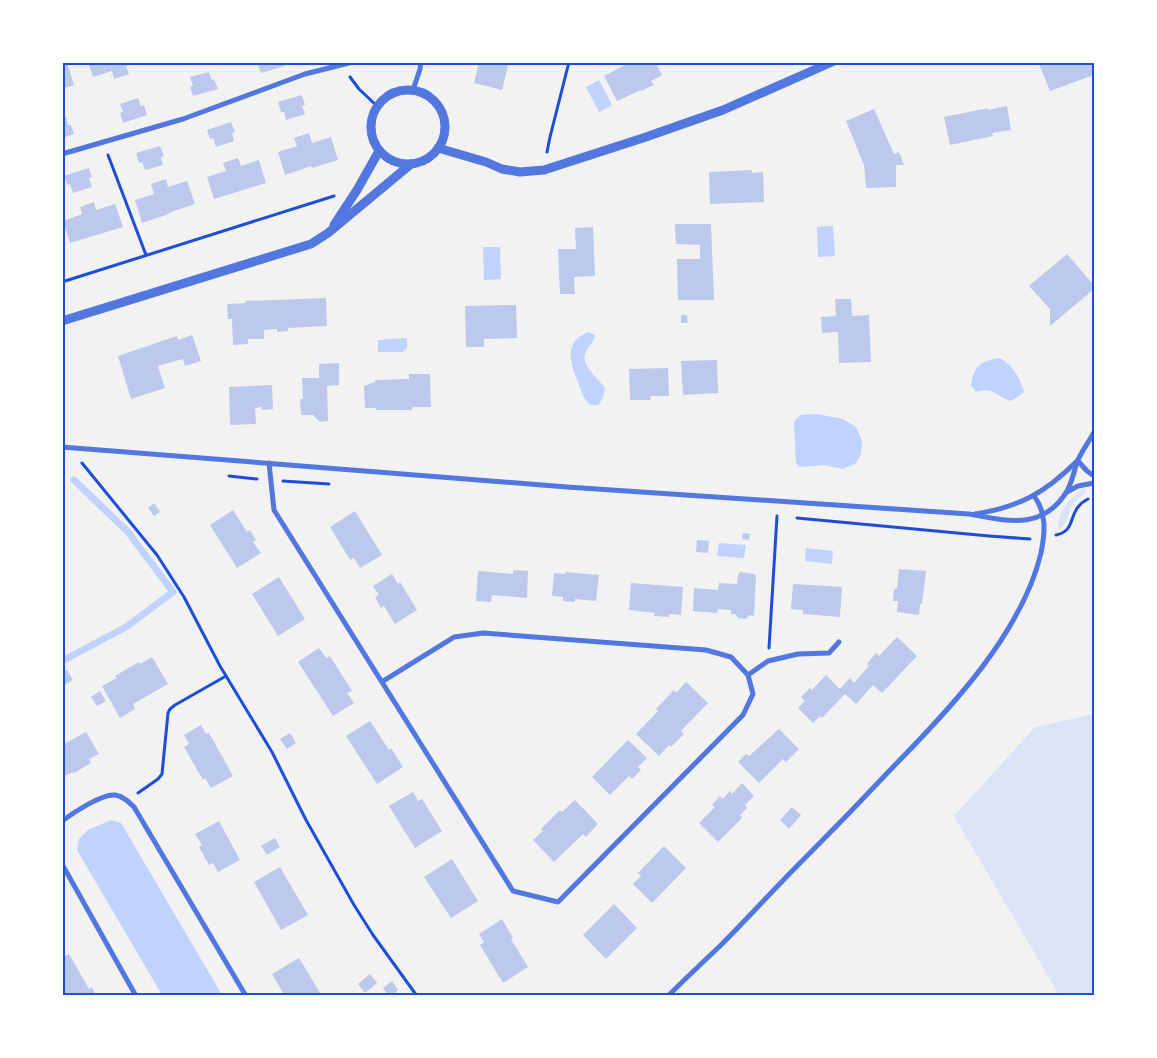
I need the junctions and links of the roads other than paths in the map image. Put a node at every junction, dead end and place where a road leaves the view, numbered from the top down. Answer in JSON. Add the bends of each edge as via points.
{"nodes":[{"id":1,"x":352,"y":62,"type":"edge"},
{"id":2,"x":422,"y":62,"type":"edge"},
{"id":3,"x":832,"y":62,"type":"edge"},
{"id":4,"x":412,"y":90,"type":"junction"},
{"id":5,"x":438,"y":148,"type":"junction"},
{"id":6,"x":380,"y":151,"type":"junction"},
{"id":7,"x":62,"y":154,"type":"edge"},
{"id":8,"x":411,"y":164,"type":"junction"},
{"id":9,"x":328,"y":234,"type":"junction"},
{"id":10,"x":62,"y":321,"type":"edge"},
{"id":11,"x":1094,"y":432,"type":"edge"},
{"id":12,"x":62,"y":447,"type":"edge"},
{"id":13,"x":1078,"y":460,"type":"junction"},
{"id":14,"x":269,"y":463,"type":"junction"},
{"id":15,"x":1094,"y":476,"type":"edge"},
{"id":16,"x":1094,"y":483,"type":"edge"},
{"id":17,"x":1066,"y":492,"type":"junction"},
{"id":18,"x":1034,"y":496,"type":"junction"},
{"id":19,"x":969,"y":514,"type":"junction"},
{"id":20,"x":1043,"y":516,"type":"junction"},
{"id":21,"x":839,"y":642,"type":"dead end"},
{"id":22,"x":748,"y":675,"type":"junction"},
{"id":23,"x":382,"y":681,"type":"junction"},
{"id":24,"x":62,"y":821,"type":"edge"},
{"id":25,"x":62,"y":864,"type":"edge"},
{"id":26,"x":136,"y":996,"type":"edge"},
{"id":27,"x":246,"y":996,"type":"edge"},
{"id":28,"x":668,"y":996,"type":"edge"}],
"edges":[{"from":1,"to":7,"type":"street","via":[[304,74],[183,119]]},
{"from":2,"to":4,"type":"street"},
{"from":3,"to":5,"type":"street","via":[[723,110],[544,170],[520,172],[502,169]]},
{"from":4,"to":5,"type":"street","via":[[435,101],[442,114],[445,132]]},
{"from":4,"to":6,"type":"street","via":[[392,92],[376,106],[370,126],[373,141]]},
{"from":5,"to":8,"type":"street","via":[[430,157]]},
{"from":6,"to":8,"type":"street","via":[[400,164]]},
{"from":6,"to":9,"type":"street"},
{"from":8,"to":9,"type":"street"},
{"from":9,"to":10,"type":"street","via":[[311,244]]},
{"from":11,"to":13,"type":"street"},
{"from":12,"to":14,"type":"street"},
{"from":13,"to":15,"type":"street"},
{"from":13,"to":17,"type":"street"},
{"from":13,"to":18,"type":"street"},
{"from":14,"to":19,"type":"street"},
{"from":14,"to":23,"type":"street","via":[[274,510]]},
{"from":16,"to":17,"type":"street"},
{"from":17,"to":20,"type":"street"},
{"from":18,"to":19,"type":"street","via":[[1009,507]]},
{"from":18,"to":20,"type":"street"},
{"from":19,"to":20,"type":"street","via":[[1010,520]]},
{"from":20,"to":28,"type":"street","via":[[1044,537],[1033,579],[994,650],[944,714]]},
{"from":21,"to":22,"type":"street","via":[[828,653],[798,654],[768,661]]},
{"from":22,"to":23,"type":"street","via":[[731,657],[706,650],[483,632],[454,637]]},
{"from":22,"to":23,"type":"street","via":[[753,694],[743,715],[558,902],[513,891]]},
{"from":24,"to":27,"type":"street","via":[[106,796],[128,800]]},
{"from":25,"to":26,"type":"street"}]}
